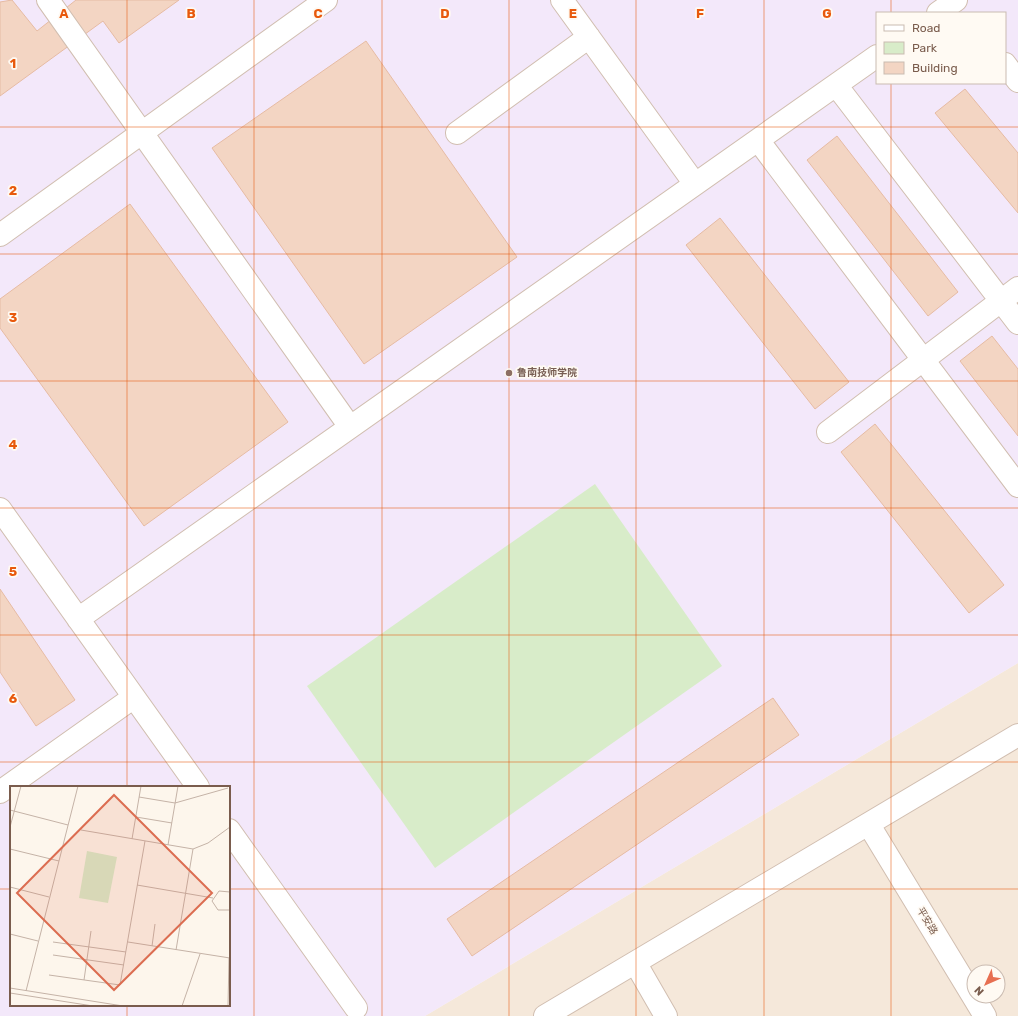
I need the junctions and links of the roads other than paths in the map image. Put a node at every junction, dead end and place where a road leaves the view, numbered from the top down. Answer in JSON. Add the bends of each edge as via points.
{"nodes":[{"id":1,"x":48,"y":0,"type":"edge"},
{"id":2,"x":326,"y":0,"type":"edge"},
{"id":3,"x":562,"y":0,"type":"edge"},
{"id":4,"x":956,"y":0,"type":"edge"},
{"id":5,"x":939,"y":12,"type":"edge"},
{"id":6,"x":965,"y":12,"type":"edge"},
{"id":7,"x":589,"y":37,"type":"junction"},
{"id":8,"x":876,"y":57,"type":"edge"},
{"id":9,"x":1006,"y":65,"type":"edge"},
{"id":10,"x":1018,"y":81,"type":"edge"},
{"id":11,"x":836,"y":85,"type":"junction"},
{"id":12,"x":142,"y":132,"type":"junction"},
{"id":13,"x":457,"y":132,"type":"dead end"},
{"id":14,"x":758,"y":140,"type":"junction"},
{"id":15,"x":695,"y":184,"type":"junction"},
{"id":16,"x":0,"y":235,"type":"edge"},
{"id":17,"x":1010,"y":295,"type":"edge"},
{"id":18,"x":1018,"y":323,"type":"edge"},
{"id":19,"x":924,"y":360,"type":"junction"},
{"id":20,"x":350,"y":427,"type":"junction"},
{"id":21,"x":828,"y":432,"type":"dead end"},
{"id":22,"x":1018,"y":486,"type":"edge"},
{"id":23,"x":0,"y":509,"type":"edge"},
{"id":24,"x":78,"y":619,"type":"junction"},
{"id":25,"x":134,"y":697,"type":"junction"},
{"id":26,"x":1018,"y":736,"type":"edge"},
{"id":27,"x":197,"y":786,"type":"edge"},
{"id":28,"x":0,"y":792,"type":"edge"},
{"id":29,"x":869,"y":825,"type":"junction"},
{"id":30,"x":230,"y":831,"type":"edge"},
{"id":31,"x":636,"y":964,"type":"junction"},
{"id":32,"x":356,"y":1008,"type":"dead end"},
{"id":33,"x":545,"y":1016,"type":"edge"},
{"id":34,"x":666,"y":1016,"type":"edge"},
{"id":35,"x":985,"y":1016,"type":"edge"}],
"edges":[{"from":1,"to":12,"type":"street"},
{"from":2,"to":12,"type":"street"},
{"from":3,"to":7,"type":"street"},
{"from":4,"to":5,"type":"street"},
{"from":4,"to":6,"type":"street"},
{"from":7,"to":13,"type":"street"},
{"from":7,"to":15,"type":"street"},
{"from":8,"to":11,"type":"street"},
{"from":9,"to":10,"type":"street"},
{"from":11,"to":14,"type":"street"},
{"from":11,"to":17,"type":"street"},
{"from":12,"to":16,"type":"street"},
{"from":12,"to":20,"type":"street"},
{"from":14,"to":15,"type":"street"},
{"from":14,"to":19,"type":"street"},
{"from":15,"to":20,"type":"street"},
{"from":17,"to":18,"type":"street"},
{"from":17,"to":19,"type":"street"},
{"from":19,"to":21,"type":"street"},
{"from":19,"to":22,"type":"street"},
{"from":20,"to":24,"type":"street"},
{"from":23,"to":24,"type":"street"},
{"from":24,"to":25,"type":"street"},
{"from":25,"to":27,"type":"street"},
{"from":25,"to":28,"type":"street"},
{"from":26,"to":29,"type":"street"},
{"from":29,"to":31,"type":"street"},
{"from":29,"to":35,"type":"street","name":"平安路"},
{"from":30,"to":32,"type":"street"},
{"from":31,"to":33,"type":"street"},
{"from":31,"to":34,"type":"street"}]}
